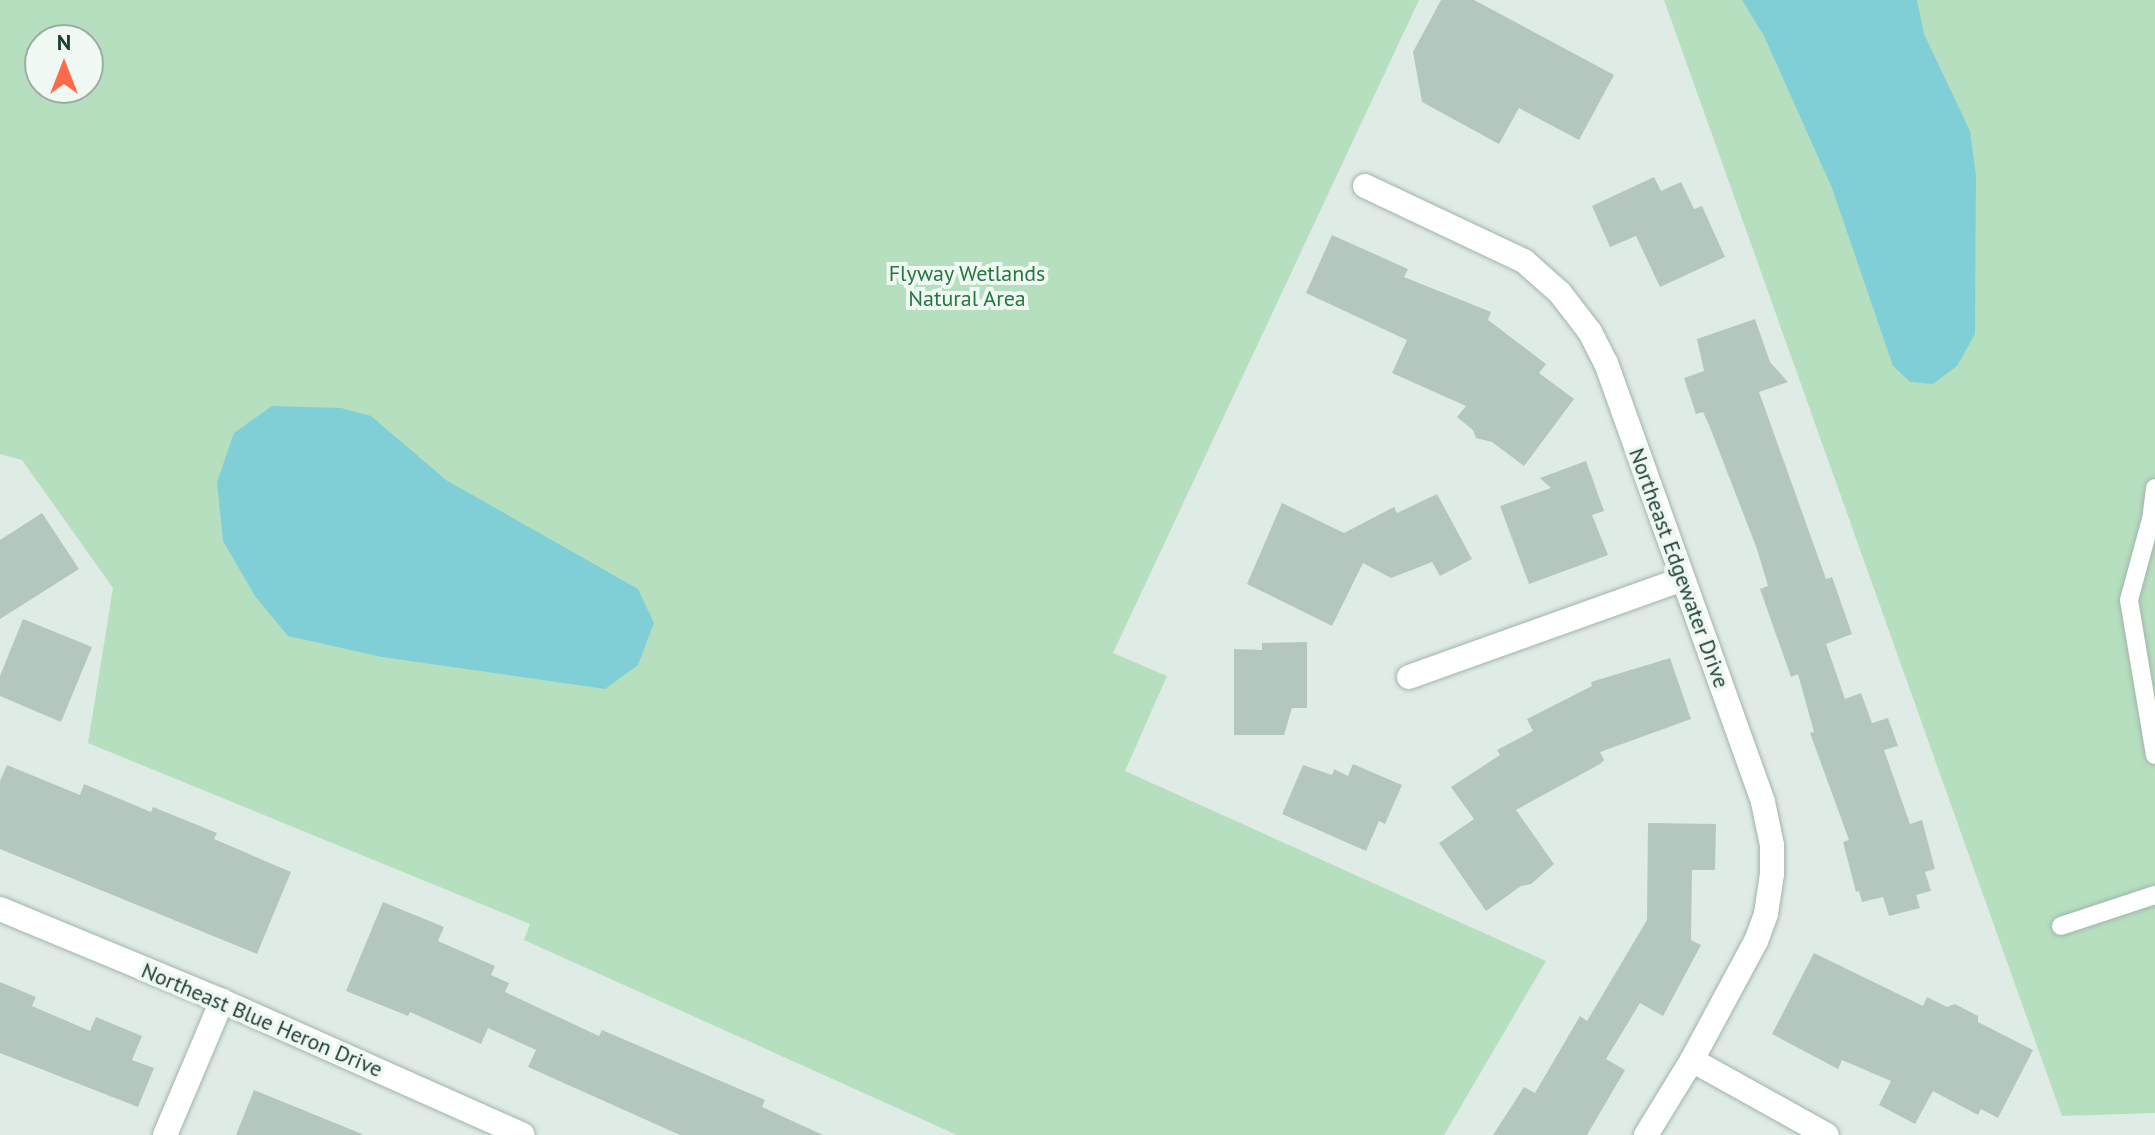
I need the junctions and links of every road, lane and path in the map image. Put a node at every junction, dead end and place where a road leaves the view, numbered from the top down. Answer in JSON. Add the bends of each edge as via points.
{"nodes":[{"id":1,"x":1365,"y":186,"type":"dead end"},
{"id":2,"x":2155,"y":488,"type":"edge"},
{"id":3,"x":1682,"y":579,"type":"junction"},
{"id":4,"x":1409,"y":677,"type":"dead end"},
{"id":5,"x":2155,"y":755,"type":"edge"},
{"id":6,"x":2155,"y":895,"type":"edge"},
{"id":7,"x":0,"y":909,"type":"edge"},
{"id":8,"x":2061,"y":926,"type":"dead end"},
{"id":9,"x":222,"y":1001,"type":"junction"},
{"id":10,"x":1692,"y":1060,"type":"junction"},
{"id":11,"x":165,"y":1135,"type":"edge"},
{"id":12,"x":523,"y":1135,"type":"edge"},
{"id":13,"x":1646,"y":1135,"type":"edge"},
{"id":14,"x":1827,"y":1135,"type":"edge"}],
"edges":[{"from":1,"to":3,"type":"street","name":"Northeast Edgewater Drive","via":[[1510,254],[1560,293],[1606,363]]},
{"from":2,"to":5,"type":"lane","via":[[2129,600]]},
{"from":3,"to":4,"type":"street"},
{"from":3,"to":10,"type":"street","name":"Northeast Edgewater Drive","via":[[1763,802],[1772,845],[1770,888],[1756,941]]},
{"from":6,"to":8,"type":"lane"},
{"from":7,"to":9,"type":"street","name":"Northeast Blue Heron Drive"},
{"from":9,"to":11,"type":"street"},
{"from":9,"to":12,"type":"street","name":"Northeast Blue Heron Drive"},
{"from":10,"to":13,"type":"street"},
{"from":10,"to":14,"type":"street"}]}
